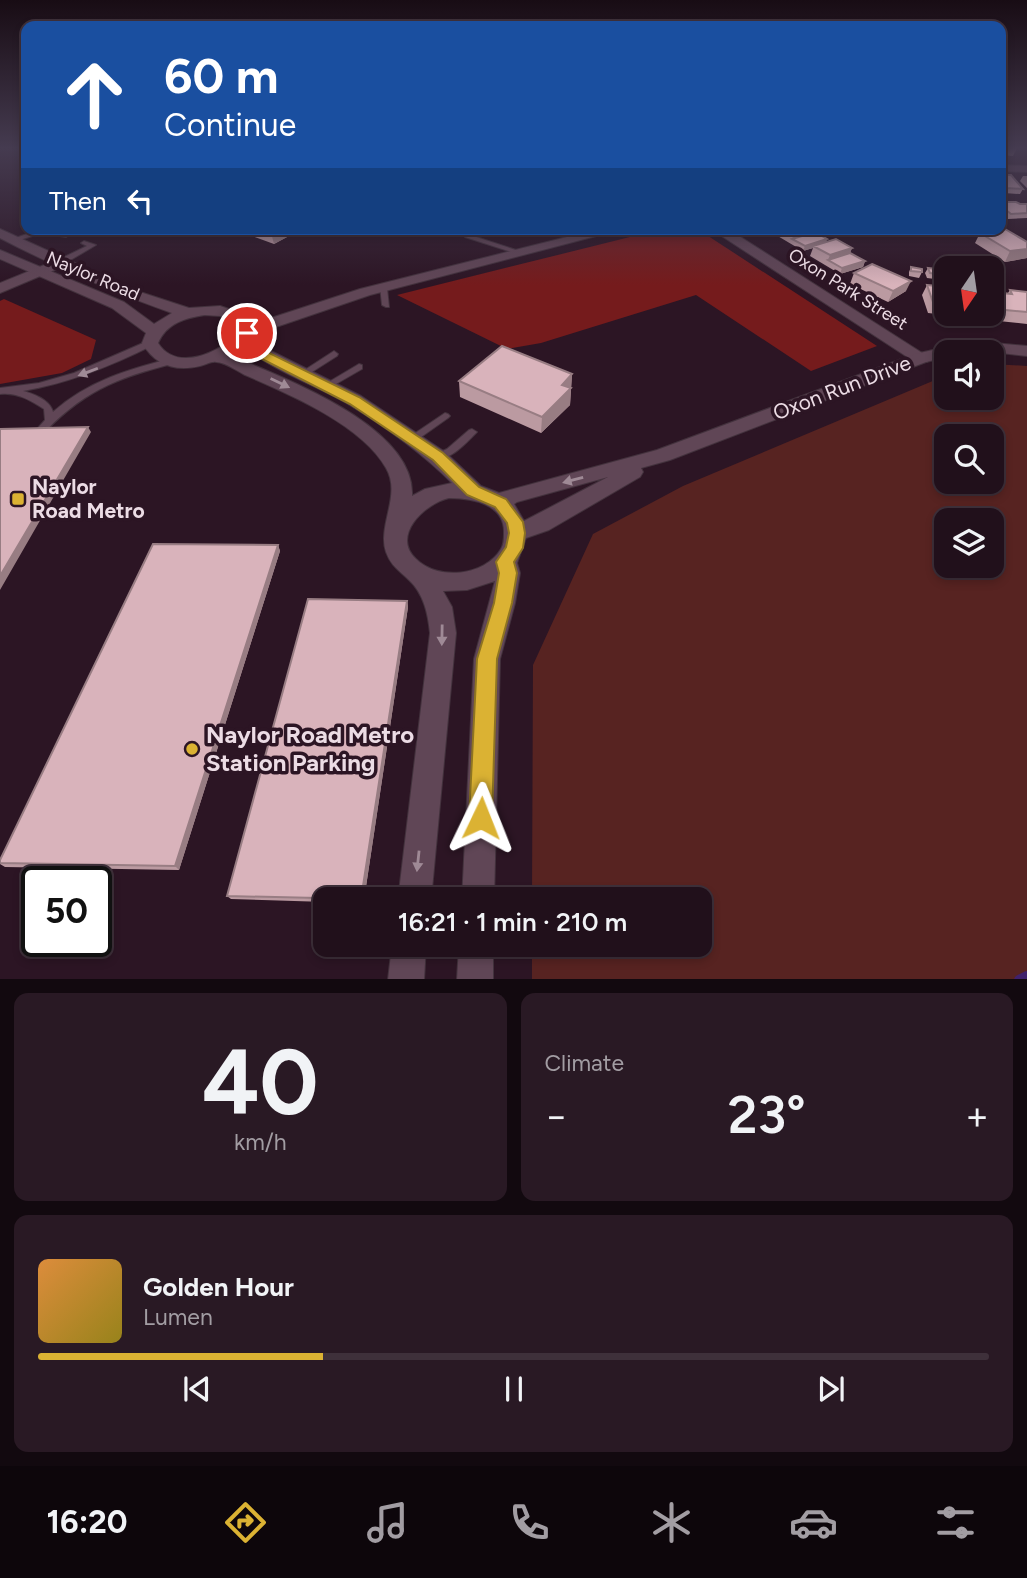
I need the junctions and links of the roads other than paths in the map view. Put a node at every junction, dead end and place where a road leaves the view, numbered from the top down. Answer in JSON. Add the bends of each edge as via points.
{"nodes":[{"id":1,"x":591,"y":235,"type":"edge"},
{"id":2,"x":727,"y":235,"type":"edge"},
{"id":3,"x":467,"y":236,"type":"dead end"},
{"id":4,"x":7,"y":237,"type":"edge"},
{"id":5,"x":84,"y":243,"type":"dead end"},
{"id":6,"x":520,"y":253,"type":"junction"},
{"id":7,"x":0,"y":254,"type":"edge"},
{"id":8,"x":59,"y":263,"type":"junction"},
{"id":9,"x":39,"y":272,"type":"junction"},
{"id":10,"x":0,"y":288,"type":"edge"},
{"id":11,"x":383,"y":288,"type":"junction"},
{"id":12,"x":365,"y":292,"type":"junction"},
{"id":13,"x":386,"y":305,"type":"dead end"},
{"id":14,"x":188,"y":313,"type":"junction"},
{"id":15,"x":236,"y":314,"type":"junction"},
{"id":16,"x":247,"y":330,"type":"junction"},
{"id":17,"x":153,"y":337,"type":"junction"},
{"id":18,"x":1027,"y":351,"type":"edge"},
{"id":19,"x":334,"y":354,"type":"dead end"},
{"id":20,"x":217,"y":356,"type":"junction"},
{"id":21,"x":921,"y":358,"type":"junction"},
{"id":22,"x":173,"y":361,"type":"junction"},
{"id":23,"x":359,"y":367,"type":"dead end"},
{"id":24,"x":301,"y":375,"type":"junction"},
{"id":25,"x":326,"y":386,"type":"junction"},
{"id":26,"x":4,"y":391,"type":"edge"},
{"id":27,"x":445,"y":416,"type":"dead end"},
{"id":28,"x":50,"y":419,"type":"junction"},
{"id":29,"x":472,"y":432,"type":"dead end"},
{"id":30,"x":411,"y":440,"type":"junction"},
{"id":31,"x":26,"y":449,"type":"edge"},
{"id":32,"x":663,"y":455,"type":"junction"},
{"id":33,"x":438,"y":457,"type":"junction"},
{"id":34,"x":473,"y":491,"type":"junction"},
{"id":35,"x":501,"y":503,"type":"junction"},
{"id":36,"x":517,"y":533,"type":"junction"},
{"id":37,"x":395,"y":537,"type":"junction"},
{"id":38,"x":505,"y":562,"type":"junction"},
{"id":39,"x":418,"y":574,"type":"junction"},
{"id":40,"x":415,"y":887,"type":"edge"},
{"id":41,"x":478,"y":887,"type":"edge"},
{"id":42,"x":408,"y":957,"type":"edge"},
{"id":43,"x":476,"y":957,"type":"edge"},
{"id":44,"x":406,"y":979,"type":"edge"},
{"id":45,"x":475,"y":979,"type":"edge"}],
"edges":[{"from":1,"to":6,"type":"main road"},
{"from":2,"to":21,"type":"main road","name":"Oxon Park Street"},
{"from":3,"to":6,"type":"lane"},
{"from":4,"to":8,"type":"main road","name":"Naylor Road"},
{"from":5,"to":8,"type":"lane","via":[[93,245]]},
{"from":6,"to":11,"type":"main road"},
{"from":7,"to":9,"type":"main road","name":"Naylor Road"},
{"from":8,"to":9,"type":"main road"},
{"from":8,"to":14,"type":"main road","name":"Naylor Road"},
{"from":9,"to":10,"type":"main road"},
{"from":9,"to":17,"type":"main road","name":"Naylor Road","via":[[118,305]]},
{"from":11,"to":12,"type":"main road"},
{"from":11,"to":13,"type":"lane"},
{"from":12,"to":15,"type":"main road"},
{"from":12,"to":16,"type":"main road"},
{"from":14,"to":15,"type":"main road","via":[[214,310]]},
{"from":14,"to":17,"type":"main road","via":[[163,324]]},
{"from":15,"to":16,"type":"main road","via":[[244,319]]},
{"from":16,"to":20,"type":"main road","via":[[231,350]]},
{"from":16,"to":24,"type":"main road","via":[[250,343]]},
{"from":17,"to":22,"type":"main road","name":"Naylor Road","via":[[153,351]]},
{"from":17,"to":26,"type":"lane","one_way":true,"via":[[86,374]]},
{"from":18,"to":21,"type":"main road","name":"Oxon Run Drive","via":[[973,346]]},
{"from":19,"to":24,"type":"lane"},
{"from":20,"to":22,"type":"main road"},
{"from":20,"to":37,"type":"main road","one_way":true,"via":[[314,401],[354,424],[385,452],[400,475]]},
{"from":21,"to":32,"type":"main road","name":"Oxon Run Drive"},
{"from":22,"to":28,"type":"lane","via":[[124,373],[82,393]]},
{"from":23,"to":25,"type":"lane"},
{"from":24,"to":25,"type":"main road"},
{"from":25,"to":30,"type":"main road","via":[[355,400]]},
{"from":26,"to":28,"type":"lane","via":[[30,396],[48,408]]},
{"from":27,"to":30,"type":"lane"},
{"from":28,"to":31,"type":"lane"},
{"from":29,"to":33,"type":"lane"},
{"from":30,"to":33,"type":"main road"},
{"from":32,"to":35,"type":"main road","name":"Oxon Run Drive","one_way":true,"via":[[510,496]]},
{"from":32,"to":36,"type":"main road","name":"Oxon Run Drive"},
{"from":33,"to":34,"type":"main road"},
{"from":34,"to":35,"type":"main road"},
{"from":34,"to":37,"type":"main road","via":[[446,492],[420,500]]},
{"from":35,"to":36,"type":"main road"},
{"from":36,"to":38,"type":"main road"},
{"from":37,"to":39,"type":"main road","via":[[405,564]]},
{"from":38,"to":39,"type":"main road","via":[[491,573],[464,581],[435,581]]},
{"from":38,"to":41,"type":"main road","via":[[508,573],[503,603],[487,659]]},
{"from":39,"to":40,"type":"main road","one_way":true,"via":[[440,607],[443,633]]},
{"from":42,"to":44,"type":"main road"},
{"from":43,"to":45,"type":"main road"}]}
